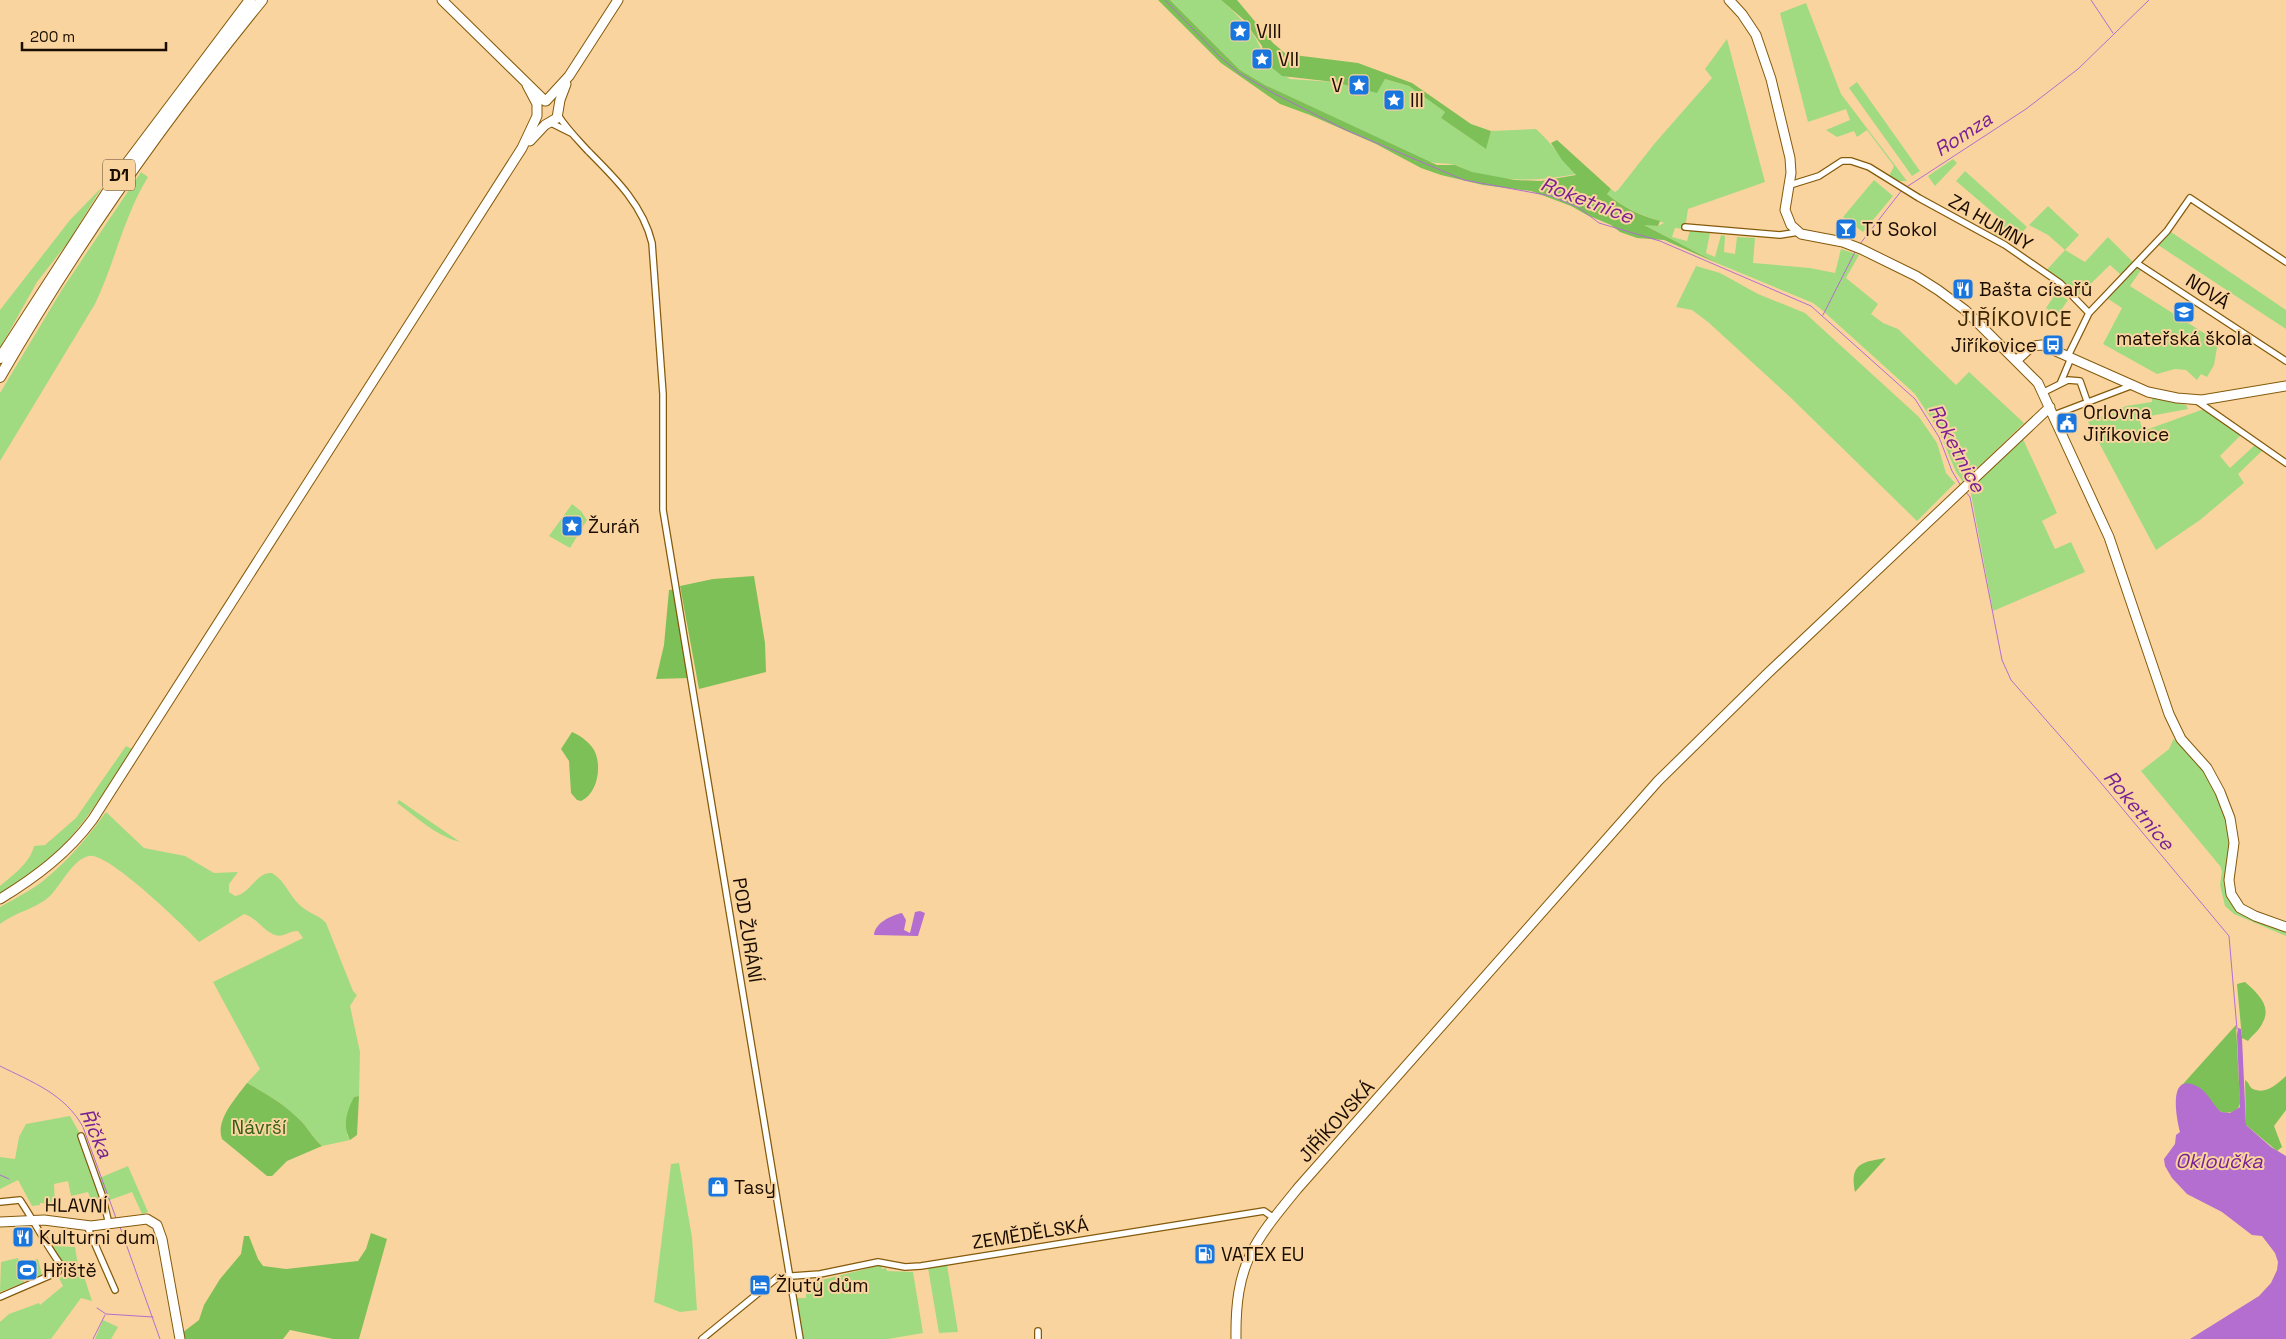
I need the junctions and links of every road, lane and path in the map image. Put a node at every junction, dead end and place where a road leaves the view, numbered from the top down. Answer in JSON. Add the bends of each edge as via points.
{"nodes":[{"id":1,"x":250,"y":0,"type":"edge"},
{"id":2,"x":262,"y":0,"type":"edge"},
{"id":3,"x":442,"y":0,"type":"edge"},
{"id":4,"x":618,"y":0,"type":"edge"},
{"id":5,"x":1729,"y":0,"type":"edge"},
{"id":6,"x":569,"y":76,"type":"junction"},
{"id":7,"x":541,"y":106,"type":"junction"},
{"id":8,"x":558,"y":111,"type":"junction"},
{"id":9,"x":549,"y":123,"type":"junction"},
{"id":10,"x":573,"y":134,"type":"junction"},
{"id":11,"x":522,"y":148,"type":"junction"},
{"id":12,"x":1790,"y":185,"type":"junction"},
{"id":13,"x":1685,"y":227,"type":"dead end"},
{"id":14,"x":1799,"y":232,"type":"junction"},
{"id":15,"x":2286,"y":262,"type":"edge"},
{"id":16,"x":2138,"y":264,"type":"junction"},
{"id":17,"x":2089,"y":314,"type":"junction"},
{"id":18,"x":2069,"y":357,"type":"junction"},
{"id":19,"x":0,"y":358,"type":"edge"},
{"id":20,"x":2017,"y":360,"type":"junction"},
{"id":21,"x":2286,"y":361,"type":"edge"},
{"id":22,"x":0,"y":378,"type":"edge"},
{"id":23,"x":2060,"y":384,"type":"junction"},
{"id":24,"x":2133,"y":385,"type":"junction"},
{"id":25,"x":2286,"y":386,"type":"edge"},
{"id":26,"x":2044,"y":392,"type":"junction"},
{"id":27,"x":2195,"y":400,"type":"junction"},
{"id":28,"x":2087,"y":401,"type":"junction"},
{"id":29,"x":2052,"y":411,"type":"junction"},
{"id":30,"x":2286,"y":462,"type":"edge"},
{"id":31,"x":0,"y":899,"type":"edge"},
{"id":32,"x":2286,"y":927,"type":"edge"},
{"id":33,"x":81,"y":1136,"type":"dead end"},
{"id":34,"x":0,"y":1202,"type":"edge"},
{"id":35,"x":1274,"y":1218,"type":"junction"},
{"id":36,"x":34,"y":1221,"type":"junction"},
{"id":37,"x":0,"y":1222,"type":"edge"},
{"id":38,"x":109,"y":1224,"type":"junction"},
{"id":39,"x":86,"y":1226,"type":"junction"},
{"id":40,"x":790,"y":1278,"type":"junction"},
{"id":41,"x":115,"y":1290,"type":"dead end"},
{"id":42,"x":0,"y":1297,"type":"edge"},
{"id":43,"x":1038,"y":1331,"type":"dead end"},
{"id":44,"x":180,"y":1339,"type":"edge"},
{"id":45,"x":702,"y":1339,"type":"edge"},
{"id":46,"x":800,"y":1339,"type":"edge"},
{"id":47,"x":1038,"y":1339,"type":"edge"},
{"id":48,"x":1236,"y":1339,"type":"edge"}],
"edges":[{"from":1,"to":19,"type":"highway","number":"D1","via":[[119,174]]},
{"from":2,"to":22,"type":"highway","number":"D1","via":[[128,179]]},
{"from":3,"to":7,"type":"street","via":[[527,85]]},
{"from":4,"to":6,"type":"street"},
{"from":5,"to":12,"type":"street","via":[[1762,46],[1790,158]]},
{"from":6,"to":7,"type":"street"},
{"from":6,"to":8,"type":"street"},
{"from":7,"to":8,"type":"street","via":[[553,102]]},
{"from":7,"to":9,"type":"street","via":[[542,122]]},
{"from":7,"to":11,"type":"street"},
{"from":8,"to":9,"type":"street"},
{"from":8,"to":10,"type":"street","name":"POD ŽURÁNÍ"},
{"from":9,"to":10,"type":"street"},
{"from":9,"to":11,"type":"street"},
{"from":10,"to":40,"type":"street","name":"POD ŽURÁNÍ","via":[[637,205],[652,243],[663,394],[663,510]]},
{"from":11,"to":31,"type":"street","via":[[93,819],[50,866]]},
{"from":12,"to":14,"type":"street","via":[[1785,210],[1789,223]]},
{"from":12,"to":17,"type":"street","name":"ZA HUMNY","via":[[1819,176],[1842,161],[1869,167],[2013,250],[2060,283]]},
{"from":13,"to":14,"type":"street","via":[[1780,235]]},
{"from":14,"to":20,"type":"street","via":[[1857,247],[1916,276],[1965,310]]},
{"from":15,"to":16,"type":"street","via":[[2190,198]]},
{"from":16,"to":17,"type":"street"},
{"from":16,"to":21,"type":"street","name":"NOVÁ"},
{"from":17,"to":18,"type":"street"},
{"from":18,"to":20,"type":"street","via":[[2036,344],[2027,348]]},
{"from":18,"to":23,"type":"street"},
{"from":18,"to":24,"type":"street"},
{"from":20,"to":26,"type":"street"},
{"from":23,"to":26,"type":"street"},
{"from":23,"to":28,"type":"street","via":[[2068,380],[2080,381]]},
{"from":24,"to":27,"type":"street","via":[[2154,393]]},
{"from":24,"to":28,"type":"street"},
{"from":25,"to":27,"type":"street"},
{"from":26,"to":29,"type":"street"},
{"from":27,"to":30,"type":"street"},
{"from":28,"to":29,"type":"street"},
{"from":29,"to":32,"type":"street","via":[[2109,538],[2169,714],[2181,739],[2207,768],[2230,818],[2234,843],[2231,894],[2240,908]]},
{"from":29,"to":35,"type":"street","name":"JIŘÍKOVSKÁ","via":[[1962,489],[1658,781]]},
{"from":33,"to":38,"type":"street"},
{"from":34,"to":36,"type":"street","via":[[20,1200]]},
{"from":35,"to":40,"type":"street","name":"ZEMĚDĚLSKÁ","via":[[1264,1212],[921,1266],[878,1262]]},
{"from":35,"to":48,"type":"street","name":"JIŘÍKOVSKÁ","via":[[1260,1235],[1239,1282]]},
{"from":36,"to":37,"type":"street","name":"HLAVNÍ"},
{"from":36,"to":39,"type":"street","name":"HLAVNÍ"},
{"from":36,"to":42,"type":"street","via":[[37,1231],[60,1264],[58,1272]]},
{"from":38,"to":39,"type":"street","name":"HLAVNÍ"},
{"from":38,"to":44,"type":"street","name":"HLAVNÍ","via":[[141,1219],[157,1225]]},
{"from":39,"to":41,"type":"street"},
{"from":40,"to":45,"type":"street","name":"ZEMĚDĚLSKÁ","via":[[778,1277]]},
{"from":40,"to":46,"type":"street","name":"POD ŽURÁNÍ"},
{"from":43,"to":47,"type":"street"}]}
